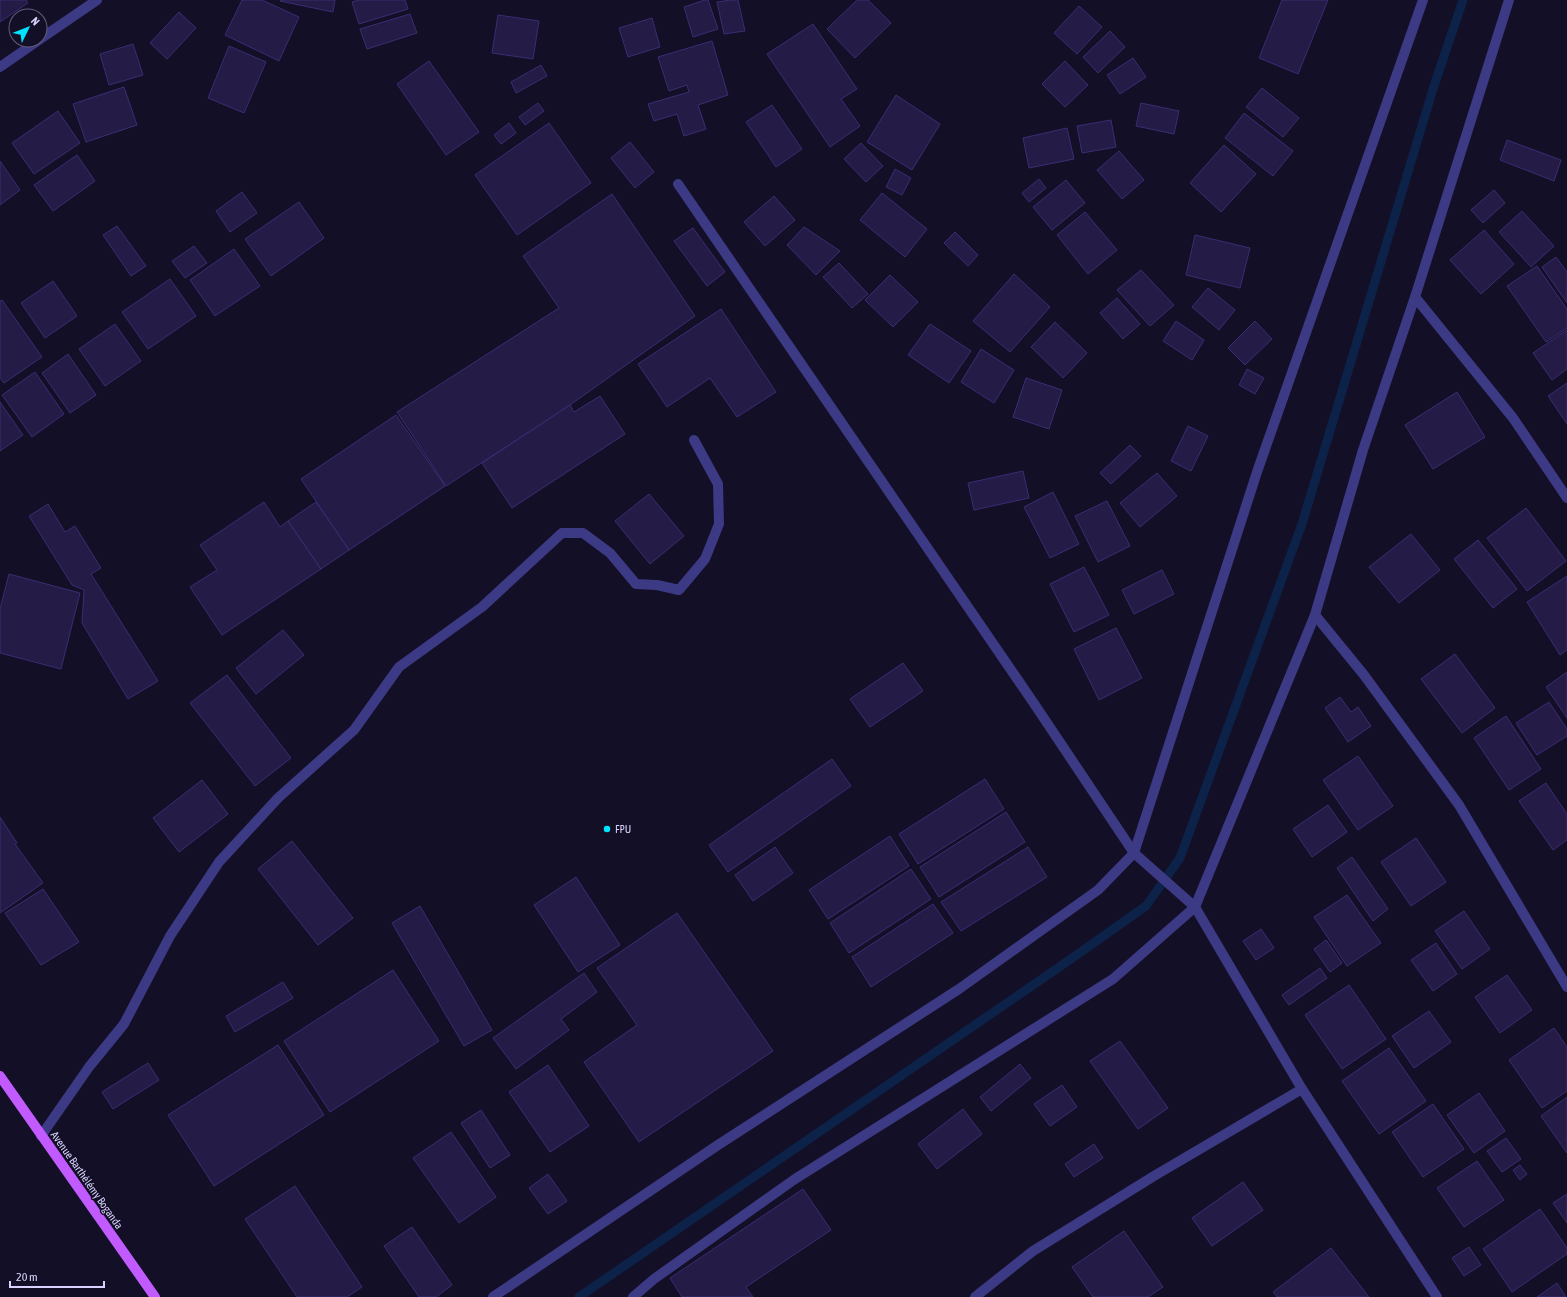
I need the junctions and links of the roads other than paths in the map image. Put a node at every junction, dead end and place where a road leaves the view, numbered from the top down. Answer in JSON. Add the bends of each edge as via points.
{"nodes":[{"id":1,"x":97,"y":0,"type":"edge"},
{"id":2,"x":1423,"y":0,"type":"edge"},
{"id":3,"x":1509,"y":0,"type":"edge"},
{"id":4,"x":48,"y":34,"type":"edge"},
{"id":5,"x":28,"y":48,"type":"edge"},
{"id":6,"x":0,"y":67,"type":"edge"},
{"id":7,"x":678,"y":184,"type":"dead end"},
{"id":8,"x":1415,"y":297,"type":"junction"},
{"id":9,"x":694,"y":440,"type":"dead end"},
{"id":10,"x":1567,"y":498,"type":"edge"},
{"id":11,"x":1315,"y":615,"type":"junction"},
{"id":12,"x":1134,"y":853,"type":"junction"},
{"id":13,"x":1195,"y":907,"type":"junction"},
{"id":14,"x":1567,"y":987,"type":"edge"},
{"id":15,"x":0,"y":1076,"type":"edge"},
{"id":16,"x":1302,"y":1089,"type":"junction"},
{"id":17,"x":41,"y":1136,"type":"junction"},
{"id":18,"x":155,"y":1297,"type":"edge"},
{"id":19,"x":493,"y":1297,"type":"edge"},
{"id":20,"x":633,"y":1297,"type":"edge"},
{"id":21,"x":975,"y":1297,"type":"edge"},
{"id":22,"x":1437,"y":1297,"type":"edge"}],
"edges":[{"from":1,"to":4,"type":"street"},
{"from":2,"to":12,"type":"street","via":[[1258,472]]},
{"from":3,"to":8,"type":"street"},
{"from":5,"to":6,"type":"street"},
{"from":7,"to":12,"type":"street"},
{"from":8,"to":10,"type":"street","via":[[1513,418]]},
{"from":8,"to":11,"type":"street","via":[[1363,450]]},
{"from":9,"to":17,"type":"street","via":[[718,484],[719,524],[705,560],[679,590],[636,584],[610,553],[583,533],[562,533],[482,607],[399,667],[354,730],[278,798],[219,862],[170,936],[124,1024],[89,1067]]},
{"from":11,"to":13,"type":"street"},
{"from":11,"to":14,"type":"street","via":[[1364,675],[1459,805]]},
{"from":12,"to":13,"type":"street"},
{"from":12,"to":19,"type":"street","via":[[1098,890],[965,984],[718,1144]]},
{"from":13,"to":16,"type":"street"},
{"from":13,"to":20,"type":"street","via":[[1113,979],[795,1179]]},
{"from":15,"to":17,"type":"main road","name":"Avenue Barthélémy Boganda"},
{"from":16,"to":21,"type":"street","via":[[1034,1250]]},
{"from":16,"to":22,"type":"street"},
{"from":17,"to":18,"type":"main road","name":"Avenue Barthélémy Boganda"}]}
